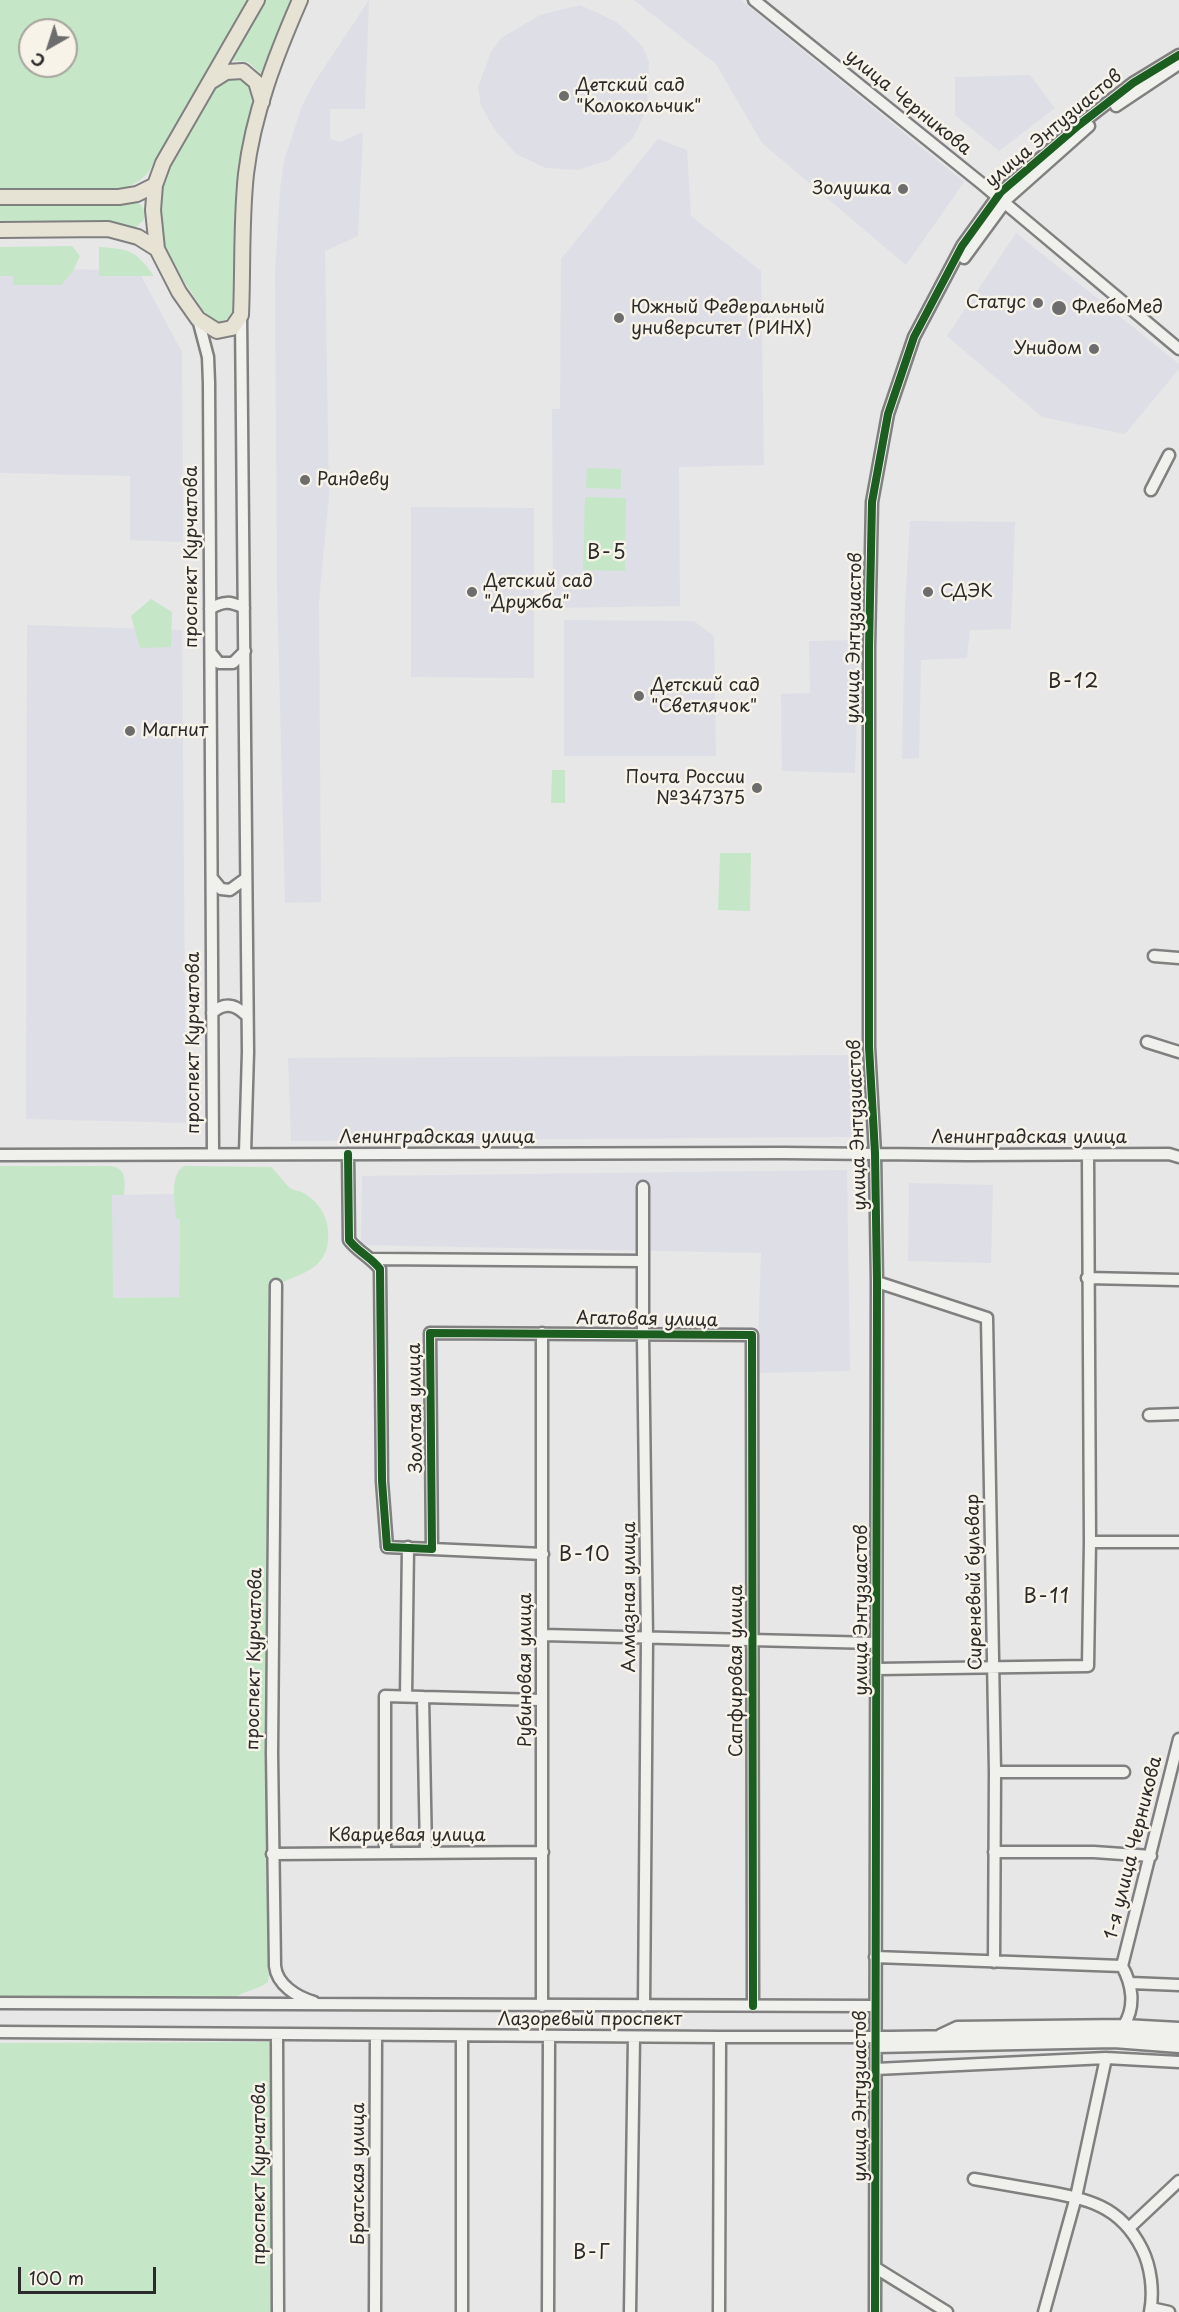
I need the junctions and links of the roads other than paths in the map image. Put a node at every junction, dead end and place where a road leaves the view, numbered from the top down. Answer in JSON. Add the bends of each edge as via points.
{"nodes":[{"id":1,"x":257,"y":0,"type":"edge"},
{"id":2,"x":300,"y":0,"type":"edge"},
{"id":3,"x":754,"y":0,"type":"edge"},
{"id":4,"x":762,"y":0,"type":"edge"},
{"id":5,"x":1179,"y":55,"type":"edge"},
{"id":6,"x":1179,"y":64,"type":"edge"},
{"id":7,"x":209,"y":83,"type":"junction"},
{"id":8,"x":262,"y":102,"type":"junction"},
{"id":9,"x":155,"y":185,"type":"junction"},
{"id":10,"x":0,"y":197,"type":"edge"},
{"id":11,"x":1002,"y":197,"type":"junction"},
{"id":12,"x":0,"y":230,"type":"edge"},
{"id":13,"x":157,"y":249,"type":"junction"},
{"id":14,"x":241,"y":315,"type":"junction"},
{"id":15,"x":198,"y":319,"type":"junction"},
{"id":16,"x":1179,"y":343,"type":"edge"},
{"id":17,"x":1179,"y":349,"type":"edge"},
{"id":18,"x":1169,"y":455,"type":"dead end"},
{"id":19,"x":1151,"y":490,"type":"dead end"},
{"id":20,"x":244,"y":608,"type":"junction"},
{"id":21,"x":210,"y":609,"type":"junction"},
{"id":22,"x":244,"y":651,"type":"junction"},
{"id":23,"x":211,"y":654,"type":"junction"},
{"id":24,"x":212,"y":878,"type":"junction"},
{"id":25,"x":245,"y":879,"type":"junction"},
{"id":26,"x":1154,"y":956,"type":"dead end"},
{"id":27,"x":1179,"y":958,"type":"edge"},
{"id":28,"x":212,"y":1013,"type":"junction"},
{"id":29,"x":246,"y":1015,"type":"junction"},
{"id":30,"x":1147,"y":1042,"type":"dead end"},
{"id":31,"x":1179,"y":1052,"type":"edge"},
{"id":32,"x":876,"y":1151,"type":"junction"},
{"id":33,"x":245,"y":1152,"type":"junction"},
{"id":34,"x":212,"y":1153,"type":"junction"},
{"id":35,"x":0,"y":1154,"type":"edge"},
{"id":36,"x":348,"y":1154,"type":"junction"},
{"id":37,"x":1088,"y":1155,"type":"junction"},
{"id":38,"x":1179,"y":1157,"type":"edge"},
{"id":39,"x":644,"y":1187,"type":"dead end"},
{"id":40,"x":372,"y":1259,"type":"junction"},
{"id":41,"x":643,"y":1262,"type":"junction"},
{"id":42,"x":1087,"y":1278,"type":"junction"},
{"id":43,"x":1179,"y":1280,"type":"edge"},
{"id":44,"x":877,"y":1282,"type":"junction"},
{"id":45,"x":276,"y":1285,"type":"dead end"},
{"id":46,"x":542,"y":1333,"type":"junction"},
{"id":47,"x":643,"y":1335,"type":"junction"},
{"id":48,"x":752,"y":1335,"type":"joint"},
{"id":49,"x":1179,"y":1414,"type":"edge"},
{"id":50,"x":1149,"y":1415,"type":"dead end"},
{"id":51,"x":1090,"y":1542,"type":"junction"},
{"id":52,"x":1179,"y":1542,"type":"edge"},
{"id":53,"x":408,"y":1547,"type":"junction"},
{"id":54,"x":432,"y":1549,"type":"junction"},
{"id":55,"x":543,"y":1554,"type":"junction"},
{"id":56,"x":543,"y":1635,"type":"junction"},
{"id":57,"x":647,"y":1638,"type":"junction"},
{"id":58,"x":752,"y":1642,"type":"junction"},
{"id":59,"x":876,"y":1643,"type":"junction"},
{"id":60,"x":993,"y":1667,"type":"junction"},
{"id":61,"x":877,"y":1669,"type":"junction"},
{"id":62,"x":406,"y":1696,"type":"junction"},
{"id":63,"x":423,"y":1696,"type":"junction"},
{"id":64,"x":541,"y":1700,"type":"junction"},
{"id":65,"x":1179,"y":1739,"type":"edge"},
{"id":66,"x":995,"y":1772,"type":"junction"},
{"id":67,"x":1124,"y":1772,"type":"dead end"},
{"id":68,"x":426,"y":1852,"type":"junction"},
{"id":69,"x":543,"y":1852,"type":"junction"},
{"id":70,"x":994,"y":1852,"type":"junction"},
{"id":71,"x":385,"y":1853,"type":"junction"},
{"id":72,"x":272,"y":1854,"type":"junction"},
{"id":73,"x":1151,"y":1856,"type":"junction"},
{"id":74,"x":875,"y":1957,"type":"junction"},
{"id":75,"x":994,"y":1962,"type":"junction"},
{"id":76,"x":1122,"y":1966,"type":"junction"},
{"id":77,"x":1131,"y":1983,"type":"junction"},
{"id":78,"x":1179,"y":1985,"type":"edge"},
{"id":79,"x":0,"y":2004,"type":"edge"},
{"id":80,"x":324,"y":2005,"type":"junction"},
{"id":81,"x":542,"y":2006,"type":"junction"},
{"id":82,"x":644,"y":2006,"type":"junction"},
{"id":83,"x":753,"y":2006,"type":"junction"},
{"id":84,"x":875,"y":2006,"type":"junction"},
{"id":85,"x":1124,"y":2025,"type":"junction"},
{"id":86,"x":1179,"y":2028,"type":"edge"},
{"id":87,"x":0,"y":2032,"type":"edge"},
{"id":88,"x":277,"y":2036,"type":"junction"},
{"id":89,"x":376,"y":2036,"type":"junction"},
{"id":90,"x":462,"y":2036,"type":"junction"},
{"id":91,"x":549,"y":2037,"type":"junction"},
{"id":92,"x":634,"y":2037,"type":"junction"},
{"id":93,"x":720,"y":2037,"type":"junction"},
{"id":94,"x":937,"y":2037,"type":"junction"},
{"id":95,"x":1179,"y":2038,"type":"edge"},
{"id":96,"x":876,"y":2042,"type":"junction"},
{"id":97,"x":1179,"y":2047,"type":"edge"},
{"id":98,"x":1106,"y":2058,"type":"junction"},
{"id":99,"x":1179,"y":2062,"type":"edge"},
{"id":100,"x":876,"y":2069,"type":"junction"},
{"id":101,"x":974,"y":2179,"type":"dead end"},
{"id":102,"x":1179,"y":2181,"type":"edge"},
{"id":103,"x":1076,"y":2197,"type":"junction"},
{"id":104,"x":1129,"y":2228,"type":"junction"},
{"id":105,"x":876,"y":2268,"type":"junction"},
{"id":106,"x":1150,"y":2310,"type":"edge"},
{"id":107,"x":279,"y":2312,"type":"edge"},
{"id":108,"x":375,"y":2312,"type":"edge"},
{"id":109,"x":462,"y":2312,"type":"edge"},
{"id":110,"x":548,"y":2312,"type":"edge"},
{"id":111,"x":630,"y":2312,"type":"edge"},
{"id":112,"x":719,"y":2312,"type":"edge"},
{"id":113,"x":875,"y":2312,"type":"edge"},
{"id":114,"x":947,"y":2312,"type":"edge"},
{"id":115,"x":1044,"y":2312,"type":"edge"},
{"id":116,"x":1169,"y":2312,"type":"edge"}],
"edges":[{"from":1,"to":7,"type":"main road","name":"проспект Курчатова"},
{"from":2,"to":8,"type":"main road"},
{"from":3,"to":11,"type":"street","name":"улица Черникова"},
{"from":4,"to":11,"type":"street","name":"улица Черникова"},
{"from":5,"to":11,"type":"street","name":"улица Энтузиастов","via":[[1133,83],[1079,125]]},
{"from":6,"to":11,"type":"street","via":[[1083,131]]},
{"from":7,"to":8,"type":"main road","via":[[226,72],[243,71],[256,82]]},
{"from":7,"to":9,"type":"main road","name":"проспект Курчатова","via":[[163,163]]},
{"from":8,"to":14,"type":"main road","via":[[246,174]]},
{"from":9,"to":10,"type":"main road","via":[[119,197]]},
{"from":9,"to":13,"type":"main road","name":"проспект Курчатова"},
{"from":11,"to":16,"type":"street","name":"улица Черникова"},
{"from":11,"to":17,"type":"street","name":"улица Черникова"},
{"from":11,"to":32,"type":"street","name":"улица Энтузиастов","via":[[962,246],[914,337],[888,414],[872,502],[869,1035]]},
{"from":12,"to":13,"type":"main road","via":[[108,228],[138,237]]},
{"from":13,"to":15,"type":"main road","name":"проспект Курчатова"},
{"from":14,"to":15,"type":"main road","via":[[232,328],[217,331]]},
{"from":14,"to":20,"type":"street"},
{"from":15,"to":21,"type":"street","name":"проспект Курчатова","via":[[208,357]]},
{"from":18,"to":19,"type":"street"},
{"from":20,"to":21,"type":"street","via":[[222,602]]},
{"from":20,"to":22,"type":"street"},
{"from":21,"to":23,"type":"street","name":"проспект Курчатова"},
{"from":22,"to":23,"type":"street","via":[[233,663],[219,663]]},
{"from":22,"to":25,"type":"street"},
{"from":23,"to":24,"type":"street","name":"проспект Курчатова"},
{"from":24,"to":25,"type":"street","via":[[221,889],[230,890]]},
{"from":24,"to":28,"type":"street","name":"проспект Курчатова"},
{"from":25,"to":29,"type":"street"},
{"from":26,"to":27,"type":"street"},
{"from":28,"to":29,"type":"street","via":[[229,1005]]},
{"from":28,"to":34,"type":"street","name":"проспект Курчатова"},
{"from":29,"to":33,"type":"street"},
{"from":30,"to":31,"type":"street"},
{"from":32,"to":33,"type":"street"},
{"from":32,"to":36,"type":"street","name":"Ленинградская улица"},
{"from":32,"to":37,"type":"street","name":"Ленинградская улица"},
{"from":32,"to":44,"type":"street","name":"улица Энтузиастов"},
{"from":33,"to":34,"type":"street","name":"Ленинградская улица"},
{"from":33,"to":36,"type":"street","name":"Ленинградская улица"},
{"from":34,"to":35,"type":"street","name":"Ленинградская улица"},
{"from":36,"to":40,"type":"street","via":[[349,1240]]},
{"from":37,"to":38,"type":"street","name":"Ленинградская улица"},
{"from":37,"to":42,"type":"street"},
{"from":39,"to":41,"type":"street","name":"Алмазная улица"},
{"from":40,"to":41,"type":"street"},
{"from":40,"to":53,"type":"street","via":[[380,1269],[382,1481],[387,1547]]},
{"from":41,"to":47,"type":"street","name":"Алмазная улица"},
{"from":42,"to":43,"type":"street"},
{"from":42,"to":51,"type":"street"},
{"from":44,"to":59,"type":"street","name":"улица Энтузиастов"},
{"from":44,"to":60,"type":"street","name":"Сиреневый бульвар","via":[[987,1318]]},
{"from":45,"to":72,"type":"street","name":"проспект Курчатова"},
{"from":46,"to":47,"type":"street","name":"Агатовая улица"},
{"from":46,"to":54,"type":"street","name":"Золотая улица","via":[[430,1333]]},
{"from":46,"to":55,"type":"street","name":"Рубиновая улица"},
{"from":47,"to":48,"type":"street","name":"Агатовая улица"},
{"from":47,"to":57,"type":"street","name":"Алмазная улица"},
{"from":48,"to":58,"type":"street","name":"Сапфировая улица"},
{"from":49,"to":50,"type":"street"},
{"from":51,"to":52,"type":"street"},
{"from":51,"to":60,"type":"street","via":[[1088,1666]]},
{"from":53,"to":54,"type":"street"},
{"from":53,"to":62,"type":"street"},
{"from":54,"to":55,"type":"street"},
{"from":55,"to":56,"type":"street","name":"Рубиновая улица"},
{"from":56,"to":57,"type":"street"},
{"from":56,"to":64,"type":"street","name":"Рубиновая улица"},
{"from":57,"to":58,"type":"street"},
{"from":57,"to":82,"type":"street","name":"Алмазная улица"},
{"from":58,"to":59,"type":"street"},
{"from":58,"to":83,"type":"street","name":"Сапфировая улица"},
{"from":59,"to":61,"type":"street","name":"улица Энтузиастов"},
{"from":60,"to":61,"type":"street"},
{"from":60,"to":66,"type":"street","name":"Сиреневый бульвар"},
{"from":61,"to":74,"type":"street","name":"улица Энтузиастов"},
{"from":62,"to":63,"type":"street"},
{"from":62,"to":71,"type":"street","via":[[385,1696]]},
{"from":63,"to":64,"type":"street"},
{"from":63,"to":68,"type":"street"},
{"from":64,"to":69,"type":"street","name":"Рубиновая улица"},
{"from":65,"to":73,"type":"street","name":"1-я улица Черникова"},
{"from":66,"to":67,"type":"street"},
{"from":66,"to":70,"type":"street","name":"Сиреневый бульвар"},
{"from":68,"to":69,"type":"street","name":"Кварцевая улица"},
{"from":68,"to":71,"type":"street","name":"Кварцевая улица"},
{"from":69,"to":81,"type":"street","name":"Рубиновая улица"},
{"from":70,"to":73,"type":"street"},
{"from":70,"to":75,"type":"street","name":"Сиреневый бульвар"},
{"from":71,"to":72,"type":"street","name":"Кварцевая улица"},
{"from":72,"to":80,"type":"street","name":"проспект Курчатова","via":[[276,1975],[293,1992]]},
{"from":73,"to":76,"type":"street","name":"1-я улица Черникова"},
{"from":74,"to":75,"type":"street"},
{"from":74,"to":84,"type":"street","name":"улица Энтузиастов"},
{"from":75,"to":76,"type":"street"},
{"from":76,"to":77,"type":"street"},
{"from":77,"to":78,"type":"street"},
{"from":77,"to":85,"type":"street","via":[[1130,2015]]},
{"from":79,"to":80,"type":"street","name":"Лазоревый проспект"},
{"from":80,"to":81,"type":"street","name":"Лазоревый проспект"},
{"from":81,"to":82,"type":"street","name":"Лазоревый проспект"},
{"from":82,"to":83,"type":"street","name":"Лазоревый проспект"},
{"from":83,"to":84,"type":"street","name":"Лазоревый проспект"},
{"from":84,"to":96,"type":"street","name":"улица Энтузиастов"},
{"from":85,"to":86,"type":"street"},
{"from":85,"to":94,"type":"street","via":[[957,2027]]},
{"from":87,"to":88,"type":"street","name":"Лазоревый проспект"},
{"from":88,"to":89,"type":"street","name":"Лазоревый проспект"},
{"from":88,"to":107,"type":"street","name":"проспект Курчатова"},
{"from":89,"to":90,"type":"street","name":"Лазоревый проспект"},
{"from":89,"to":108,"type":"street","name":"Братская улица"},
{"from":90,"to":91,"type":"street","name":"Лазоревый проспект"},
{"from":90,"to":109,"type":"street"},
{"from":91,"to":92,"type":"street","name":"Лазоревый проспект"},
{"from":91,"to":110,"type":"street"},
{"from":92,"to":93,"type":"street","name":"Лазоревый проспект"},
{"from":92,"to":111,"type":"street"},
{"from":93,"to":96,"type":"street","name":"Лазоревый проспект"},
{"from":93,"to":112,"type":"street"},
{"from":94,"to":95,"type":"street","name":"Лазоревый проспект","via":[[1119,2034]]},
{"from":94,"to":96,"type":"street","name":"Лазоревый проспект"},
{"from":96,"to":97,"type":"street","name":"Лазоревый проспект","via":[[1114,2042]]},
{"from":96,"to":100,"type":"street","name":"улица Энтузиастов"},
{"from":98,"to":99,"type":"street"},
{"from":98,"to":100,"type":"street"},
{"from":98,"to":103,"type":"street"},
{"from":100,"to":105,"type":"street","name":"улица Энтузиастов"},
{"from":101,"to":103,"type":"street"},
{"from":102,"to":104,"type":"street"},
{"from":103,"to":104,"type":"street","via":[[1104,2207]]},
{"from":103,"to":115,"type":"street"},
{"from":104,"to":106,"type":"street","via":[[1147,2259]]},
{"from":105,"to":113,"type":"street","name":"улица Энтузиастов"},
{"from":105,"to":114,"type":"street"},
{"from":106,"to":116,"type":"street"}]}
